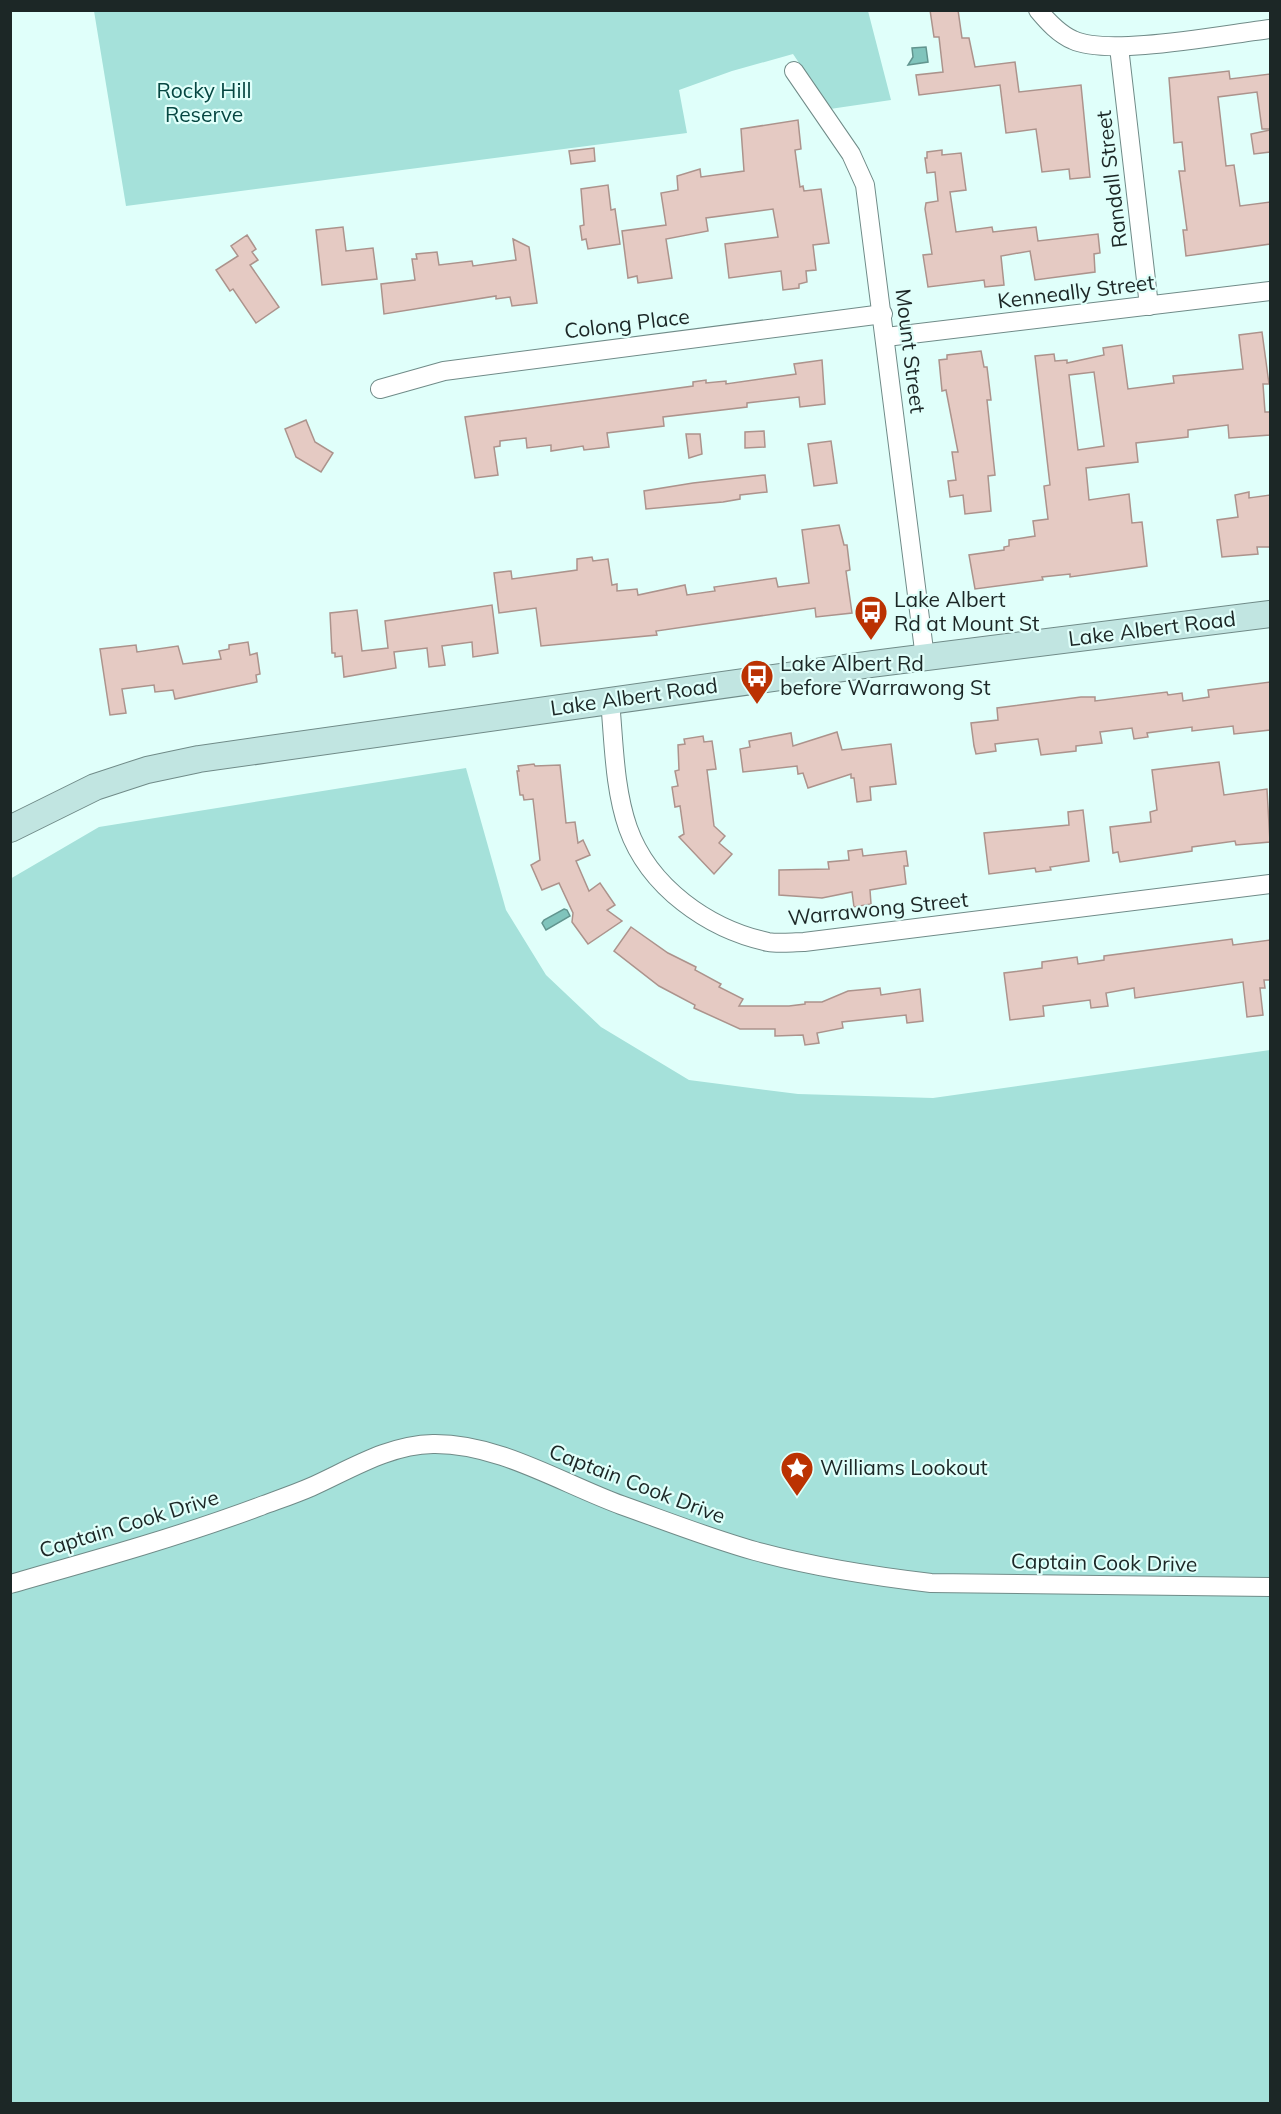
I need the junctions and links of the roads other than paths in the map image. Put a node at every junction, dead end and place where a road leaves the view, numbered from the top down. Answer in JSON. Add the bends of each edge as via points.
{"nodes":[{"id":1,"x":1038,"y":10,"type":"edge"},
{"id":2,"x":1270,"y":29,"type":"edge"},
{"id":3,"x":1119,"y":47,"type":"junction"},
{"id":4,"x":794,"y":71,"type":"dead end"},
{"id":5,"x":1270,"y":291,"type":"edge"},
{"id":6,"x":1149,"y":306,"type":"junction"},
{"id":7,"x":883,"y":314,"type":"junction"},
{"id":8,"x":886,"y":338,"type":"junction"},
{"id":9,"x":380,"y":389,"type":"dead end"},
{"id":10,"x":1270,"y":614,"type":"edge"},
{"id":11,"x":925,"y":658,"type":"junction"},
{"id":12,"x":610,"y":701,"type":"junction"},
{"id":13,"x":10,"y":829,"type":"edge"},
{"id":14,"x":1270,"y":884,"type":"edge"},
{"id":15,"x":10,"y":1584,"type":"edge"},
{"id":16,"x":1270,"y":1587,"type":"edge"}],
"edges":[{"from":1,"to":3,"type":"street","via":[[1072,40],[1091,46]]},
{"from":2,"to":3,"type":"street"},
{"from":3,"to":6,"type":"street","name":"Randall Street"},
{"from":4,"to":7,"type":"street","name":"Mount Street","via":[[862,175]]},
{"from":5,"to":6,"type":"street","name":"Kenneally Street"},
{"from":6,"to":8,"type":"street","name":"Kenneally Street"},
{"from":7,"to":8,"type":"street","name":"Mount Street"},
{"from":7,"to":9,"type":"street","name":"Colong Place","via":[[444,371]]},
{"from":8,"to":11,"type":"street","name":"Mount Street"},
{"from":10,"to":11,"type":"main road","name":"Lake Albert Road"},
{"from":11,"to":12,"type":"main road","name":"Lake Albert Road"},
{"from":12,"to":13,"type":"main road","name":"Lake Albert Road","via":[[199,759],[147,770],[95,787]]},
{"from":12,"to":14,"type":"street","name":"Warrawong Street","via":[[620,795],[628,828],[640,854],[684,903],[708,920],[739,934],[770,942],[804,942]]},
{"from":15,"to":16,"type":"street","name":"Captain Cook Drive","via":[[168,1539],[310,1487],[372,1457],[431,1444],[488,1451],[583,1491],[720,1540],[814,1566],[962,1584]]}]}
